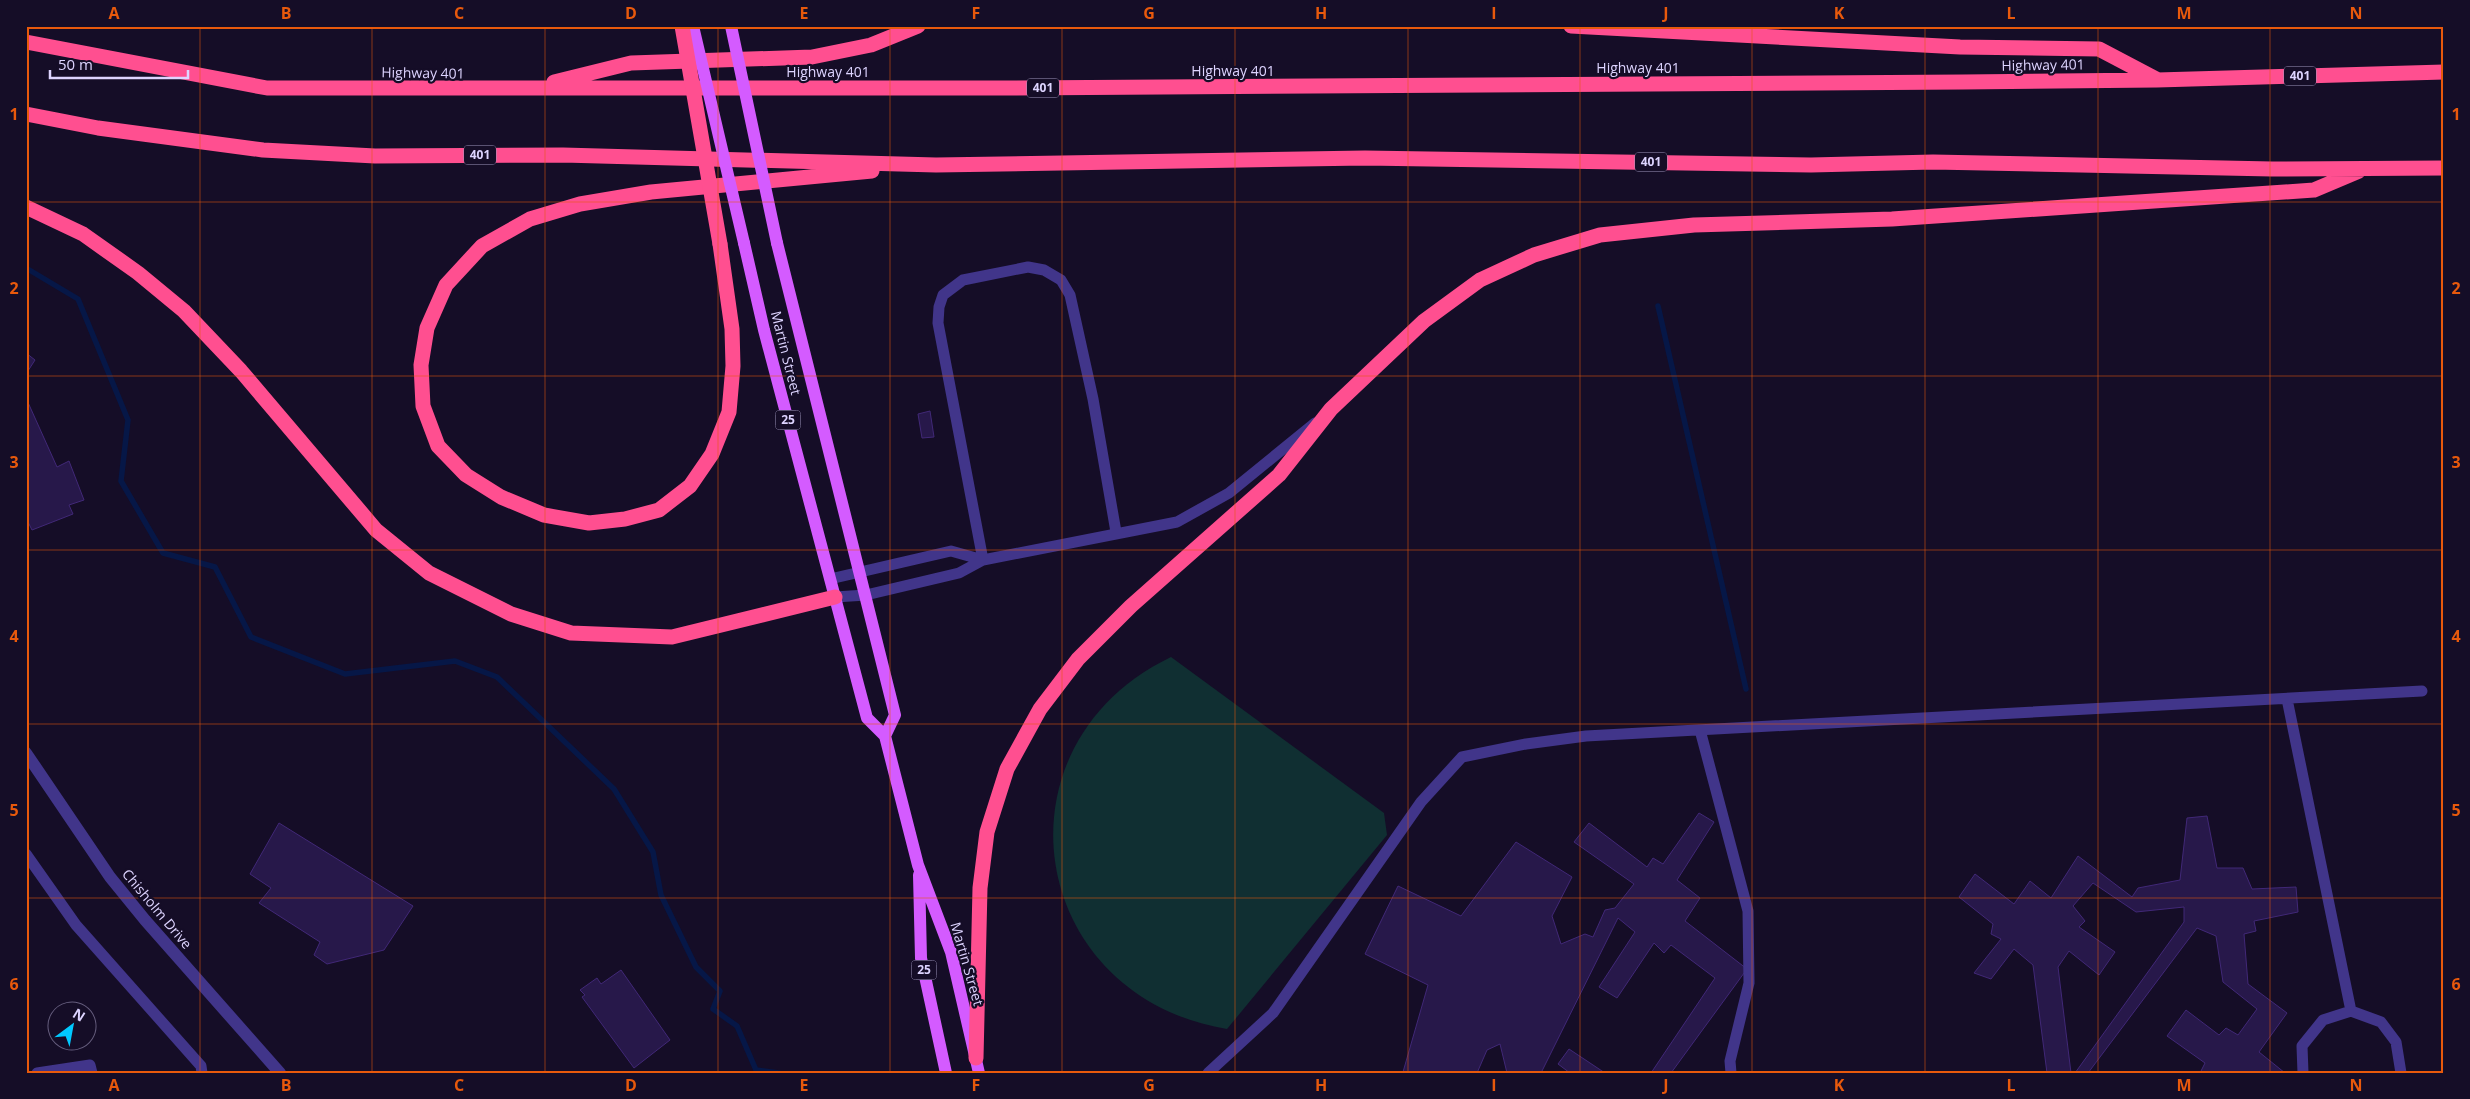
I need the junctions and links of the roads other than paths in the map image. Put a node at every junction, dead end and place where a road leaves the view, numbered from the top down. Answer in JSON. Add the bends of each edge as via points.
{"nodes":[{"id":1,"x":682,"y":26,"type":"edge"},
{"id":2,"x":693,"y":26,"type":"edge"},
{"id":3,"x":730,"y":26,"type":"edge"},
{"id":4,"x":918,"y":26,"type":"edge"},
{"id":5,"x":1571,"y":26,"type":"edge"},
{"id":6,"x":26,"y":42,"type":"edge"},
{"id":7,"x":2444,"y":72,"type":"edge"},
{"id":8,"x":2157,"y":80,"type":"junction"},
{"id":9,"x":532,"y":88,"type":"junction"},
{"id":10,"x":26,"y":114,"type":"edge"},
{"id":11,"x":936,"y":165,"type":"junction"},
{"id":12,"x":2365,"y":168,"type":"junction"},
{"id":13,"x":2444,"y":168,"type":"edge"},
{"id":14,"x":26,"y":207,"type":"edge"},
{"id":15,"x":1332,"y":409,"type":"junction"},
{"id":16,"x":1116,"y":532,"type":"junction"},
{"id":17,"x":983,"y":560,"type":"junction"},
{"id":18,"x":860,"y":571,"type":"junction"},
{"id":19,"x":830,"y":579,"type":"junction"},
{"id":20,"x":866,"y":595,"type":"junction"},
{"id":21,"x":835,"y":597,"type":"junction"},
{"id":22,"x":2422,"y":692,"type":"dead end"},
{"id":23,"x":2287,"y":699,"type":"junction"},
{"id":24,"x":1700,"y":730,"type":"junction"},
{"id":25,"x":885,"y":736,"type":"junction"},
{"id":26,"x":26,"y":753,"type":"edge"},
{"id":27,"x":26,"y":854,"type":"edge"},
{"id":28,"x":918,"y":865,"type":"junction"},
{"id":29,"x":2352,"y":1012,"type":"junction"},
{"id":30,"x":977,"y":1065,"type":"edge"},
{"id":31,"x":38,"y":1073,"type":"edge"},
{"id":32,"x":92,"y":1073,"type":"edge"},
{"id":33,"x":202,"y":1073,"type":"edge"},
{"id":34,"x":280,"y":1073,"type":"edge"},
{"id":35,"x":946,"y":1073,"type":"edge"},
{"id":36,"x":1208,"y":1073,"type":"edge"},
{"id":37,"x":1731,"y":1073,"type":"edge"},
{"id":38,"x":2303,"y":1073,"type":"edge"},
{"id":39,"x":2401,"y":1073,"type":"edge"}],
"edges":[{"from":1,"to":11,"type":"highway","bridge":true,"via":[[720,244],[732,329],[729,412],[712,454],[690,486],[659,510],[625,520],[589,523],[544,516],[501,497],[466,475],[438,446],[423,406],[421,365],[427,328],[446,285],[482,246],[530,219],[580,204],[651,192]]},
{"from":2,"to":19,"type":"main road","name":"Martin Street","number":"25","bridge":true,"via":[[764,330]]},
{"from":3,"to":18,"type":"main road","name":"Martin Street","number":"25","bridge":true,"via":[[777,243]]},
{"from":4,"to":9,"type":"highway","via":[[871,45],[812,57],[631,63]]},
{"from":5,"to":8,"type":"highway","via":[[1960,47],[2098,49]]},
{"from":6,"to":9,"type":"highway","name":"Highway 401","number":"401","via":[[267,88]]},
{"from":7,"to":8,"type":"highway","name":"Highway 401","number":"401"},
{"from":8,"to":9,"type":"highway","name":"Highway 401","number":"401"},
{"from":10,"to":11,"type":"highway","number":"401","via":[[98,128],[263,150],[375,156],[563,155]]},
{"from":11,"to":12,"type":"highway","number":"401","via":[[1365,158],[1811,165],[1934,162]]},
{"from":12,"to":13,"type":"highway","number":"401"},
{"from":12,"to":15,"type":"highway","via":[[2314,190],[1892,219],[1694,225],[1600,234],[1534,255],[1480,280],[1424,321]]},
{"from":14,"to":21,"type":"highway","via":[[83,234],[184,311],[240,371],[376,530],[429,573],[511,614],[571,633],[672,637]]},
{"from":15,"to":16,"type":"lane","via":[[1229,493],[1178,522]]},
{"from":15,"to":30,"type":"highway","via":[[1279,475],[1131,606],[1078,659],[1040,709],[1007,769],[987,832],[980,888]]},
{"from":16,"to":17,"type":"lane"},
{"from":16,"to":17,"type":"lane","via":[[1075,311],[1061,280],[1044,270],[1028,267],[963,280],[943,295],[938,323]]},
{"from":17,"to":18,"type":"lane","via":[[951,551]]},
{"from":17,"to":20,"type":"lane","via":[[959,574]]},
{"from":18,"to":19,"type":"lane"},
{"from":18,"to":20,"type":"main road","name":"Martin Street","number":"25"},
{"from":19,"to":21,"type":"main road","name":"Martin Street","number":"25"},
{"from":20,"to":21,"type":"lane"},
{"from":20,"to":25,"type":"main road","name":"Martin Street","number":"25","via":[[895,715]]},
{"from":21,"to":25,"type":"main road","name":"Martin Street","number":"25","via":[[867,718]]},
{"from":22,"to":23,"type":"lane"},
{"from":23,"to":24,"type":"lane"},
{"from":23,"to":29,"type":"lane"},
{"from":24,"to":36,"type":"lane","via":[[1586,736],[1462,757],[1421,802],[1273,1013]]},
{"from":24,"to":37,"type":"lane","via":[[1748,911],[1750,983],[1730,1062]]},
{"from":25,"to":28,"type":"main road","name":"Martin Street","number":"25"},
{"from":26,"to":34,"type":"street","name":"Chisholm Drive","via":[[110,877]]},
{"from":27,"to":33,"type":"lane","via":[[76,925],[201,1066]]},
{"from":28,"to":30,"type":"main road","name":"Martin Street","number":"25","via":[[951,952]]},
{"from":28,"to":35,"type":"main road","name":"Martin Street","number":"25","via":[[921,958]]},
{"from":29,"to":38,"type":"lane","via":[[2324,1020],[2302,1046]]},
{"from":29,"to":39,"type":"lane","via":[[2381,1022],[2396,1042]]},
{"from":31,"to":32,"type":"lane","via":[[90,1065]]}]}
